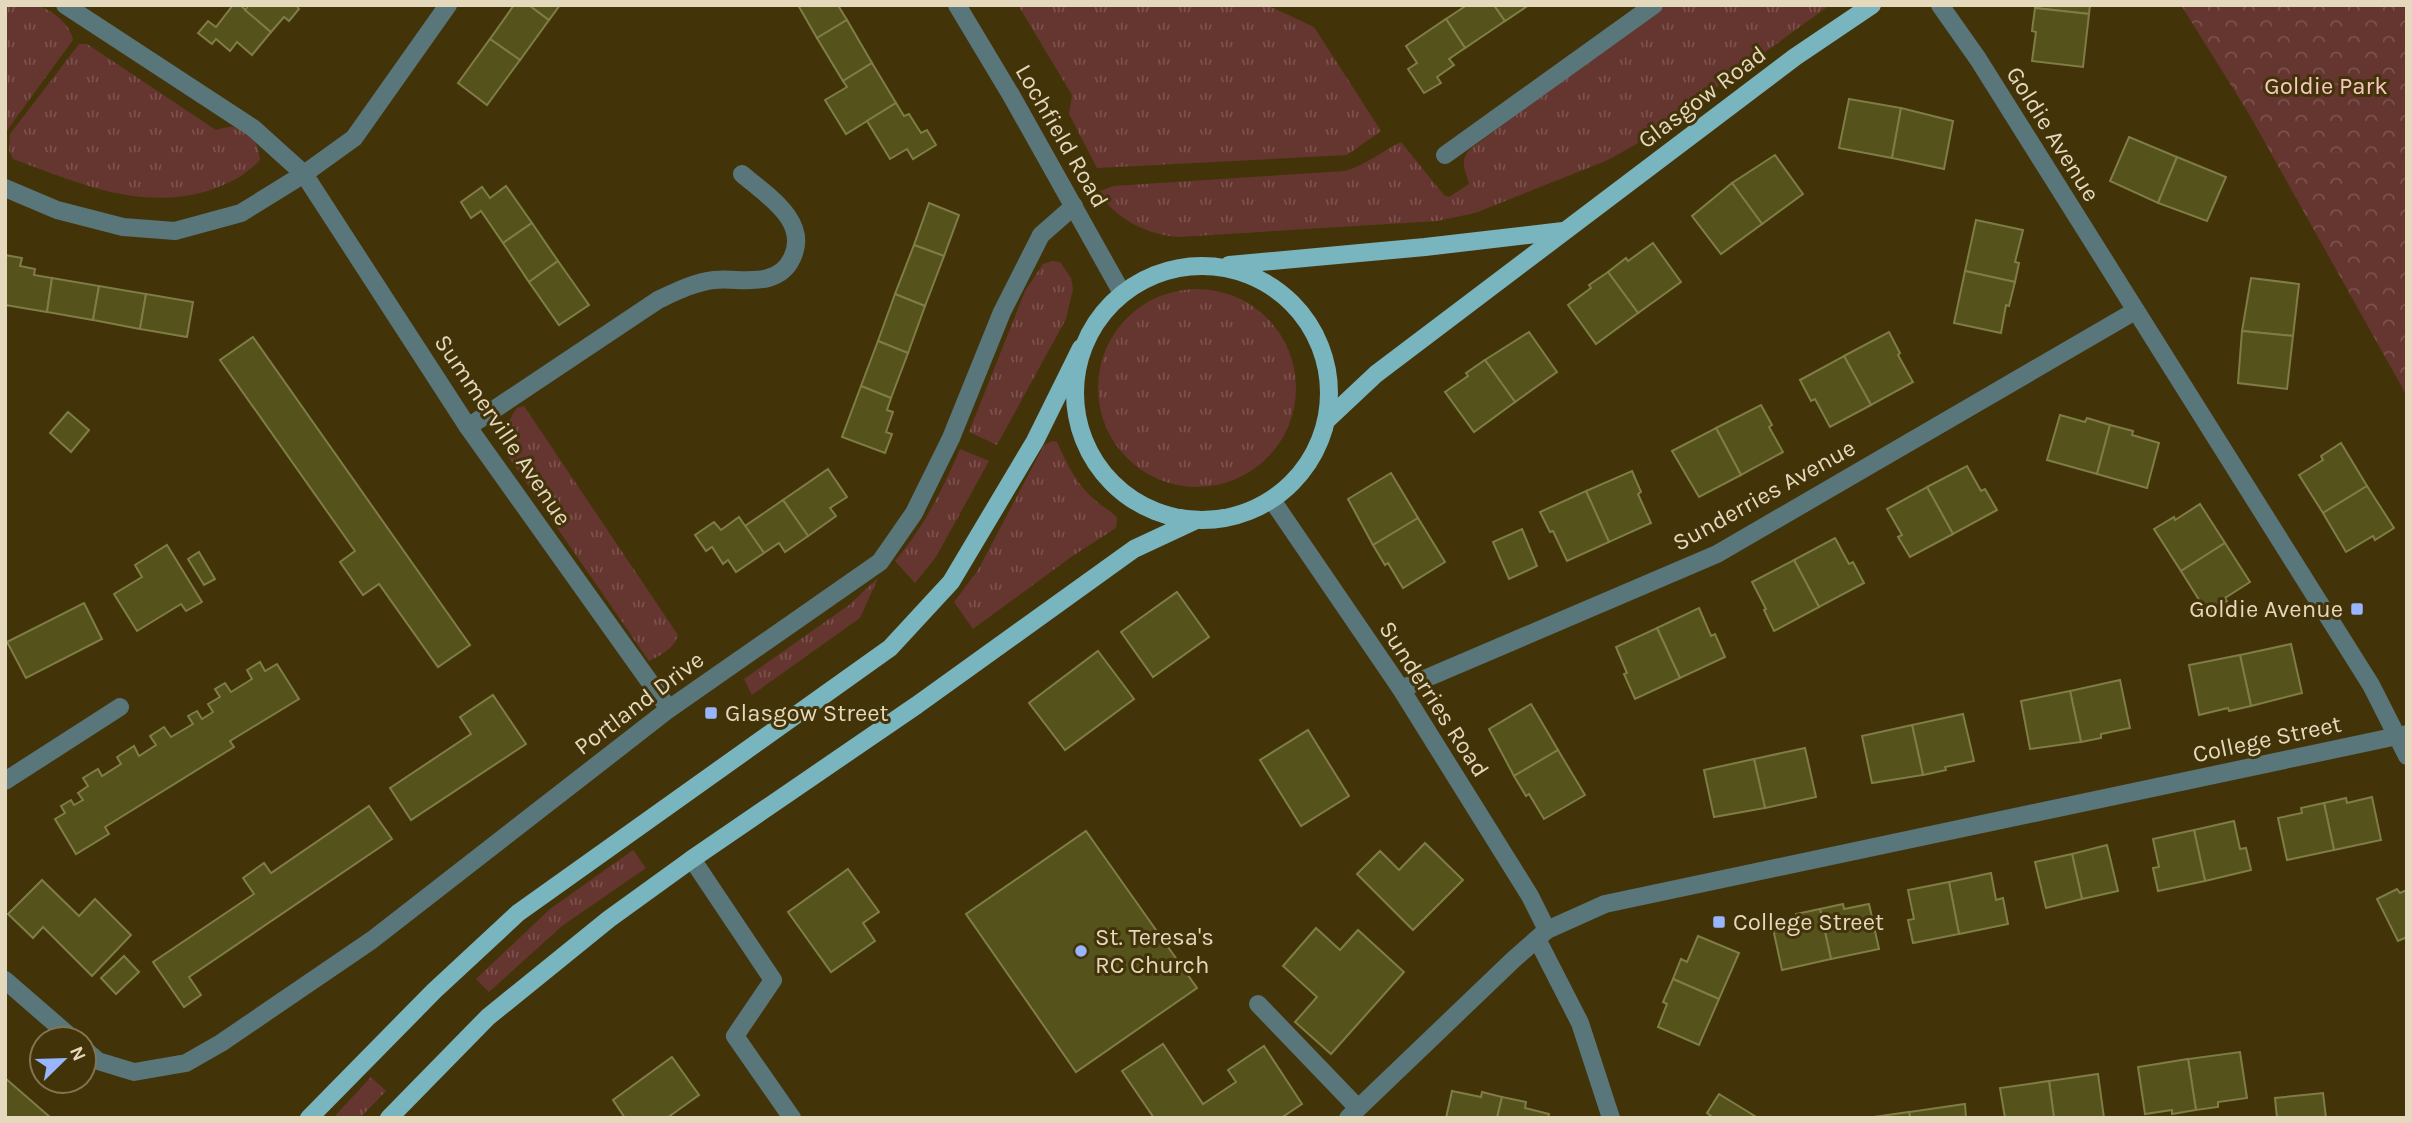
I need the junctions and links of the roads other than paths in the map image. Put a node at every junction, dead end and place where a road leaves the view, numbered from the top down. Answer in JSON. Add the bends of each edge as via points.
{"nodes":[{"id":1,"x":65,"y":5,"type":"edge"},
{"id":2,"x":448,"y":5,"type":"edge"},
{"id":3,"x":957,"y":5,"type":"edge"},
{"id":4,"x":1654,"y":5,"type":"edge"},
{"id":5,"x":1872,"y":5,"type":"edge"},
{"id":6,"x":1940,"y":5,"type":"edge"},
{"id":7,"x":1445,"y":155,"type":"dead end"},
{"id":8,"x":304,"y":174,"type":"junction"},
{"id":9,"x":742,"y":174,"type":"dead end"},
{"id":10,"x":5,"y":188,"type":"edge"},
{"id":11,"x":1074,"y":206,"type":"junction"},
{"id":12,"x":1564,"y":231,"type":"junction"},
{"id":13,"x":1218,"y":266,"type":"junction"},
{"id":14,"x":1122,"y":293,"type":"junction"},
{"id":15,"x":2135,"y":311,"type":"junction"},
{"id":16,"x":1082,"y":348,"type":"junction"},
{"id":17,"x":1327,"y":420,"type":"junction"},
{"id":18,"x":468,"y":426,"type":"junction"},
{"id":19,"x":1272,"y":500,"type":"junction"},
{"id":20,"x":1194,"y":521,"type":"junction"},
{"id":21,"x":1401,"y":689,"type":"junction"},
{"id":22,"x":120,"y":707,"type":"dead end"},
{"id":23,"x":668,"y":709,"type":"junction"},
{"id":24,"x":2401,"y":736,"type":"edge"},
{"id":25,"x":2407,"y":756,"type":"edge"},
{"id":26,"x":5,"y":781,"type":"edge"},
{"id":27,"x":692,"y":859,"type":"junction"},
{"id":28,"x":1542,"y":935,"type":"junction"},
{"id":29,"x":5,"y":980,"type":"edge"},
{"id":30,"x":1258,"y":1004,"type":"dead end"},
{"id":31,"x":57,"y":1025,"type":"edge"},
{"id":32,"x":98,"y":1061,"type":"edge"},
{"id":33,"x":1353,"y":1112,"type":"edge"},
{"id":34,"x":309,"y":1118,"type":"edge"},
{"id":35,"x":389,"y":1118,"type":"edge"},
{"id":36,"x":792,"y":1118,"type":"edge"},
{"id":37,"x":1611,"y":1118,"type":"edge"}],
"edges":[{"from":1,"to":8,"type":"street","name":"Summerville Avenue","via":[[253,128]]},
{"from":2,"to":8,"type":"street","via":[[354,138]]},
{"from":3,"to":11,"type":"street","name":"Lochfield Road"},
{"from":4,"to":7,"type":"street"},
{"from":5,"to":12,"type":"main road","name":"Glasgow Road","via":[[1795,57]]},
{"from":6,"to":15,"type":"street","name":"Goldie Avenue"},
{"from":8,"to":10,"type":"street","via":[[242,213],[175,231],[123,227],[57,210]]},
{"from":8,"to":18,"type":"street","name":"Summerville Avenue"},
{"from":9,"to":18,"type":"street","via":[[793,223],[797,243],[785,270],[770,278],[713,280],[658,300]]},
{"from":11,"to":14,"type":"street","name":"Lochfield Road"},
{"from":11,"to":23,"type":"street","name":"Portland Drive","via":[[1041,234],[1002,312],[951,438],[914,513],[880,562]]},
{"from":12,"to":13,"type":"main road"},
{"from":12,"to":17,"type":"main road","name":"Glasgow Road","via":[[1376,374]]},
{"from":13,"to":14,"type":"main road","via":[[1184,266],[1152,275]]},
{"from":13,"to":17,"type":"main road","via":[[1259,278],[1293,303],[1317,338],[1328,378]]},
{"from":14,"to":16,"type":"main road","via":[[1098,318]]},
{"from":15,"to":21,"type":"street","name":"Sunderries Avenue","via":[[1717,554]]},
{"from":15,"to":24,"type":"street","name":"Goldie Avenue"},
{"from":16,"to":20,"type":"main road","via":[[1074,387],[1078,427],[1095,463],[1121,492],[1156,513]]},
{"from":16,"to":34,"type":"main road","via":[[1035,442],[951,582],[890,648],[518,913],[433,991]]},
{"from":17,"to":19,"type":"main road","via":[[1297,479]]},
{"from":18,"to":23,"type":"street","name":"Summerville Avenue"},
{"from":19,"to":20,"type":"main road","via":[[1235,517]]},
{"from":19,"to":21,"type":"street","name":"Sunderries Road"},
{"from":20,"to":27,"type":"main road","via":[[1135,549]]},
{"from":21,"to":28,"type":"street","name":"Sunderries Road","via":[[1530,896]]},
{"from":22,"to":26,"type":"street"},
{"from":23,"to":32,"type":"street","name":"Portland Drive","via":[[372,940],[221,1043],[186,1063],[134,1072]]},
{"from":24,"to":25,"type":"street","name":"Goldie Avenue"},
{"from":24,"to":28,"type":"street","name":"College Street","via":[[1605,904]]},
{"from":27,"to":35,"type":"main road","via":[[488,1017]]},
{"from":27,"to":36,"type":"street","via":[[773,980],[735,1036]]},
{"from":28,"to":33,"type":"street","name":"College Street"},
{"from":28,"to":37,"type":"street","name":"Sunderries Road","via":[[1580,1023]]},
{"from":29,"to":31,"type":"street"},
{"from":30,"to":33,"type":"street"}]}
